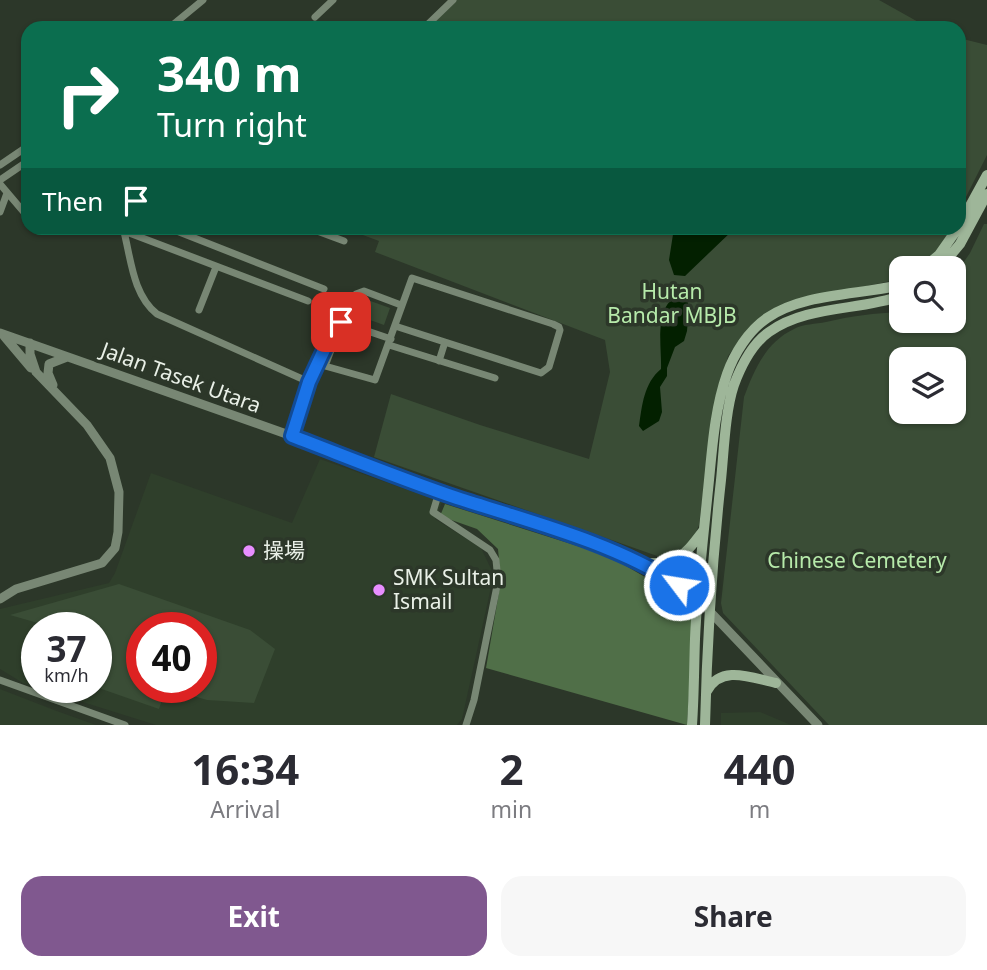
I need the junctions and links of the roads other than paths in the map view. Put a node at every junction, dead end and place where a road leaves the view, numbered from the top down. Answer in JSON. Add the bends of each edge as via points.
{"nodes":[{"id":1,"x":204,"y":0,"type":"edge"},
{"id":2,"x":333,"y":0,"type":"edge"},
{"id":3,"x":453,"y":0,"type":"edge"},
{"id":4,"x":315,"y":17,"type":"dead end"},
{"id":5,"x":178,"y":21,"type":"edge"},
{"id":6,"x":431,"y":21,"type":"edge"},
{"id":7,"x":21,"y":150,"type":"edge"},
{"id":8,"x":0,"y":164,"type":"edge"},
{"id":9,"x":21,"y":166,"type":"edge"},
{"id":10,"x":987,"y":175,"type":"edge"},
{"id":11,"x":0,"y":182,"type":"edge"},
{"id":12,"x":7,"y":193,"type":"junction"},
{"id":13,"x":987,"y":194,"type":"edge"},
{"id":14,"x":21,"y":210,"type":"edge"},
{"id":15,"x":0,"y":212,"type":"edge"},
{"id":16,"x":966,"y":214,"type":"edge"},
{"id":17,"x":966,"y":233,"type":"edge"},
{"id":18,"x":125,"y":235,"type":"edge"},
{"id":19,"x":133,"y":235,"type":"edge"},
{"id":20,"x":187,"y":235,"type":"edge"},
{"id":21,"x":328,"y":235,"type":"edge"},
{"id":22,"x":953,"y":235,"type":"edge"},
{"id":23,"x":965,"y":235,"type":"edge"},
{"id":24,"x":344,"y":241,"type":"dead end"},
{"id":25,"x":938,"y":256,"type":"edge"},
{"id":26,"x":950,"y":256,"type":"edge"},
{"id":27,"x":216,"y":267,"type":"junction"},
{"id":28,"x":889,"y":286,"type":"edge"},
{"id":29,"x":324,"y":289,"type":"dead end"},
{"id":30,"x":889,"y":299,"type":"edge"},
{"id":31,"x":308,"y":300,"type":"dead end"},
{"id":32,"x":401,"y":305,"type":"junction"},
{"id":33,"x":199,"y":310,"type":"dead end"},
{"id":34,"x":341,"y":322,"type":"junction"},
{"id":35,"x":396,"y":326,"type":"junction"},
{"id":36,"x":1,"y":333,"type":"edge"},
{"id":37,"x":390,"y":342,"type":"junction"},
{"id":38,"x":445,"y":342,"type":"junction"},
{"id":39,"x":30,"y":343,"type":"junction"},
{"id":40,"x":328,"y":343,"type":"junction"},
{"id":41,"x":68,"y":357,"type":"junction"},
{"id":42,"x":439,"y":361,"type":"junction"},
{"id":43,"x":495,"y":378,"type":"dead end"},
{"id":44,"x":46,"y":380,"type":"junction"},
{"id":45,"x":309,"y":382,"type":"junction"},
{"id":46,"x":56,"y":391,"type":"junction"},
{"id":47,"x":292,"y":436,"type":"junction"},
{"id":48,"x":439,"y":492,"type":"junction"},
{"id":49,"x":704,"y":530,"type":"junction"},
{"id":50,"x":639,"y":563,"type":"junction"},
{"id":51,"x":0,"y":598,"type":"edge"},
{"id":52,"x":698,"y":600,"type":"junction"},
{"id":53,"x":708,"y":609,"type":"junction"},
{"id":54,"x":0,"y":680,"type":"edge"},
{"id":55,"x":776,"y":683,"type":"junction"},
{"id":56,"x":705,"y":694,"type":"junction"},
{"id":57,"x":125,"y":725,"type":"edge"},
{"id":58,"x":466,"y":725,"type":"edge"},
{"id":59,"x":692,"y":725,"type":"edge"},
{"id":60,"x":705,"y":725,"type":"edge"},
{"id":61,"x":818,"y":725,"type":"edge"}],
"edges":[{"from":1,"to":5,"type":"street"},
{"from":2,"to":4,"type":"street"},
{"from":3,"to":6,"type":"street"},
{"from":7,"to":8,"type":"street"},
{"from":9,"to":11,"type":"street"},
{"from":10,"to":16,"type":"main road"},
{"from":11,"to":12,"type":"street"},
{"from":12,"to":14,"type":"street"},
{"from":12,"to":15,"type":"street"},
{"from":13,"to":17,"type":"main road"},
{"from":18,"to":45,"type":"street","name":"Jalan Tasek Utara","via":[[140,295],[157,314]]},
{"from":19,"to":27,"type":"street"},
{"from":20,"to":29,"type":"street"},
{"from":21,"to":24,"type":"street"},
{"from":22,"to":25,"type":"main road"},
{"from":23,"to":26,"type":"main road"},
{"from":27,"to":31,"type":"street"},
{"from":27,"to":33,"type":"street"},
{"from":28,"to":49,"type":"main road","via":[[783,310],[747,337],[727,374],[719,409]]},
{"from":30,"to":53,"type":"main road","via":[[788,321],[765,335],[749,354],[733,387]]},
{"from":32,"to":34,"type":"street","via":[[362,291]]},
{"from":32,"to":35,"type":"street"},
{"from":32,"to":38,"type":"street","via":[[412,278],[560,328],[543,373]]},
{"from":34,"to":37,"type":"street"},
{"from":34,"to":40,"type":"street"},
{"from":35,"to":37,"type":"street"},
{"from":35,"to":38,"type":"street"},
{"from":36,"to":39,"type":"street","name":"Jalan Tasek Utara"},
{"from":36,"to":44,"type":"street","via":[[37,376]]},
{"from":37,"to":40,"type":"street","via":[[375,380],[326,366],[333,345]]},
{"from":37,"to":42,"type":"street"},
{"from":38,"to":42,"type":"street"},
{"from":39,"to":41,"type":"street","name":"Jalan Tasek Utara"},
{"from":39,"to":44,"type":"street","via":[[36,372]]},
{"from":40,"to":45,"type":"street"},
{"from":41,"to":46,"type":"street","via":[[49,364]]},
{"from":41,"to":47,"type":"street","name":"Jalan Tasek Utara"},
{"from":42,"to":43,"type":"street"},
{"from":44,"to":46,"type":"street"},
{"from":45,"to":47,"type":"street"},
{"from":46,"to":51,"type":"street","via":[[110,458],[119,515],[115,548],[95,566]]},
{"from":47,"to":48,"type":"street","name":"Jalan Tasek Utara"},
{"from":48,"to":50,"type":"street","name":"Jalan Tasek Utara"},
{"from":48,"to":58,"type":"street","via":[[433,512],[490,550],[499,568]]},
{"from":49,"to":50,"type":"main road","via":[[680,558],[661,564]]},
{"from":49,"to":52,"type":"main road"},
{"from":50,"to":52,"type":"street","name":"Jalan Tasek Utara"},
{"from":52,"to":53,"type":"street","name":"Jalan Tasek Utara"},
{"from":52,"to":59,"type":"main road"},
{"from":53,"to":55,"type":"street","name":"Jalan Tasek Utara"},
{"from":53,"to":56,"type":"main road"},
{"from":54,"to":57,"type":"street"},
{"from":55,"to":56,"type":"main road","via":[[728,675],[714,680]]},
{"from":55,"to":61,"type":"street","name":"Jalan Tasek Utara"},
{"from":56,"to":60,"type":"main road"}]}
